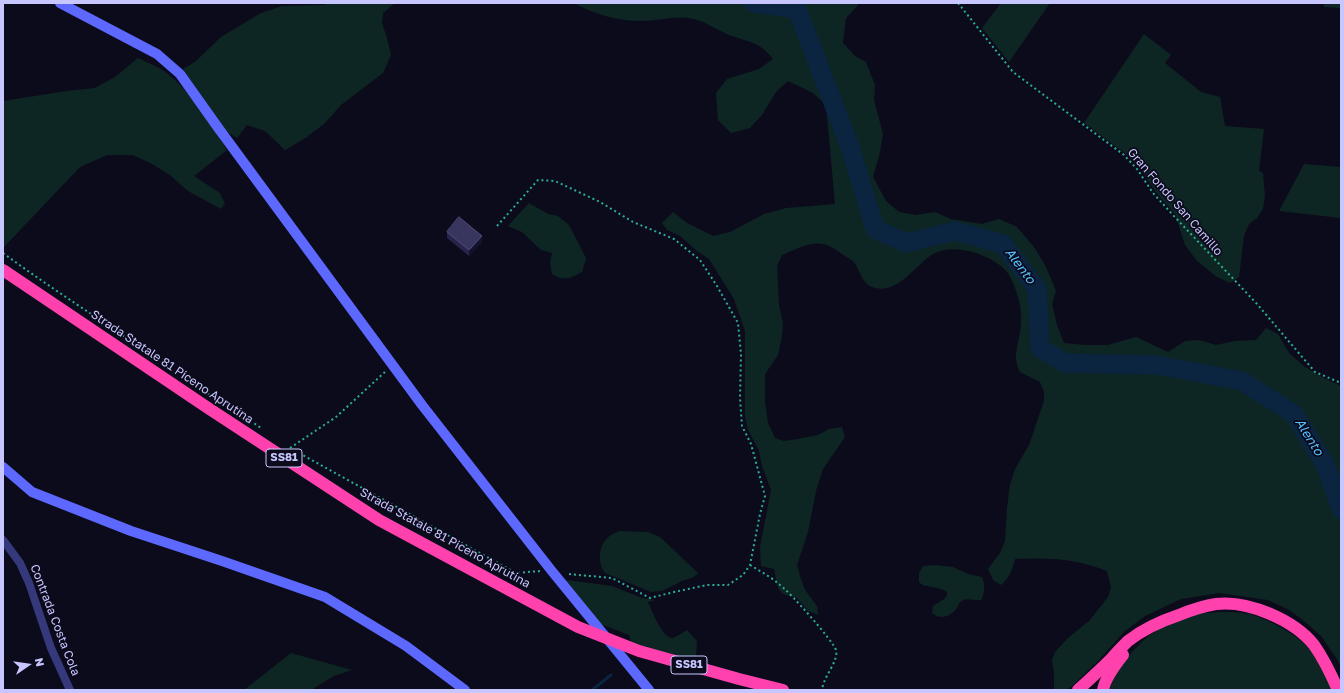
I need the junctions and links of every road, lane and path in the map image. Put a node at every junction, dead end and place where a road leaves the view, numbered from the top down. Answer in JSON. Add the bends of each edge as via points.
{"nodes":[{"id":1,"x":60,"y":3,"type":"edge"},
{"id":2,"x":958,"y":3,"type":"edge"},
{"id":3,"x":497,"y":226,"type":"dead end"},
{"id":4,"x":3,"y":253,"type":"edge"},
{"id":5,"x":3,"y":270,"type":"edge"},
{"id":6,"x":160,"y":361,"type":"dead end"},
{"id":7,"x":392,"y":365,"type":"junction"},
{"id":8,"x":1341,"y":383,"type":"edge"},
{"id":9,"x":202,"y":390,"type":"dead end"},
{"id":10,"x":265,"y":431,"type":"dead end"},
{"id":11,"x":3,"y":467,"type":"edge"},
{"id":12,"x":3,"y":540,"type":"edge"},
{"id":13,"x":750,"y":564,"type":"junction"},
{"id":14,"x":551,"y":570,"type":"junction"},
{"id":15,"x":1169,"y":618,"type":"junction"},
{"id":16,"x":625,"y":660,"type":"junction"},
{"id":17,"x":70,"y":690,"type":"edge"},
{"id":18,"x":465,"y":690,"type":"edge"},
{"id":19,"x":642,"y":690,"type":"edge"},
{"id":20,"x":649,"y":690,"type":"edge"},
{"id":21,"x":783,"y":690,"type":"edge"},
{"id":22,"x":822,"y":690,"type":"edge"},
{"id":23,"x":1078,"y":690,"type":"edge"},
{"id":24,"x":1103,"y":690,"type":"edge"},
{"id":25,"x":1338,"y":690,"type":"edge"}],
"edges":[{"from":1,"to":7,"type":"street","via":[[157,54],[180,74]]},
{"from":2,"to":8,"type":"path","name":"Gran Fondo San Camillo","via":[[1014,72],[1124,155],[1153,193],[1257,304],[1315,372]]},
{"from":3,"to":13,"type":"path","via":[[538,180],[555,181],[600,202],[633,222],[674,239],[700,260],[738,323],[742,426],[751,444],[765,496]]},
{"from":4,"to":6,"type":"path"},
{"from":5,"to":21,"type":"highway","name":"Strada Statale 81 Piceno Aprutina","number":"SS81","via":[[379,520],[482,576],[578,627],[639,651],[738,680]]},
{"from":7,"to":14,"type":"street"},
{"from":7,"to":14,"type":"path","via":[[336,417],[289,448],[516,573]]},
{"from":9,"to":10,"type":"path"},
{"from":11,"to":18,"type":"street","via":[[32,492],[131,531],[325,597],[406,646]]},
{"from":12,"to":17,"type":"street","name":"Contrada Costa Cola","via":[[20,563],[51,648]]},
{"from":13,"to":14,"type":"path","via":[[743,574],[728,584],[707,585],[650,598],[612,578],[572,576]]},
{"from":13,"to":22,"type":"path","via":[[781,585],[833,644],[836,651],[835,661],[822,684]]},
{"from":14,"to":16,"type":"street"},
{"from":15,"to":23,"type":"highway","via":[[1128,641]]},
{"from":15,"to":24,"type":"highway","via":[[1128,649],[1117,663]]},
{"from":15,"to":25,"type":"highway","via":[[1217,604],[1237,604],[1277,617],[1302,633],[1313,644],[1330,671]]},
{"from":16,"to":19,"type":"street"},
{"from":16,"to":20,"type":"street"}]}
